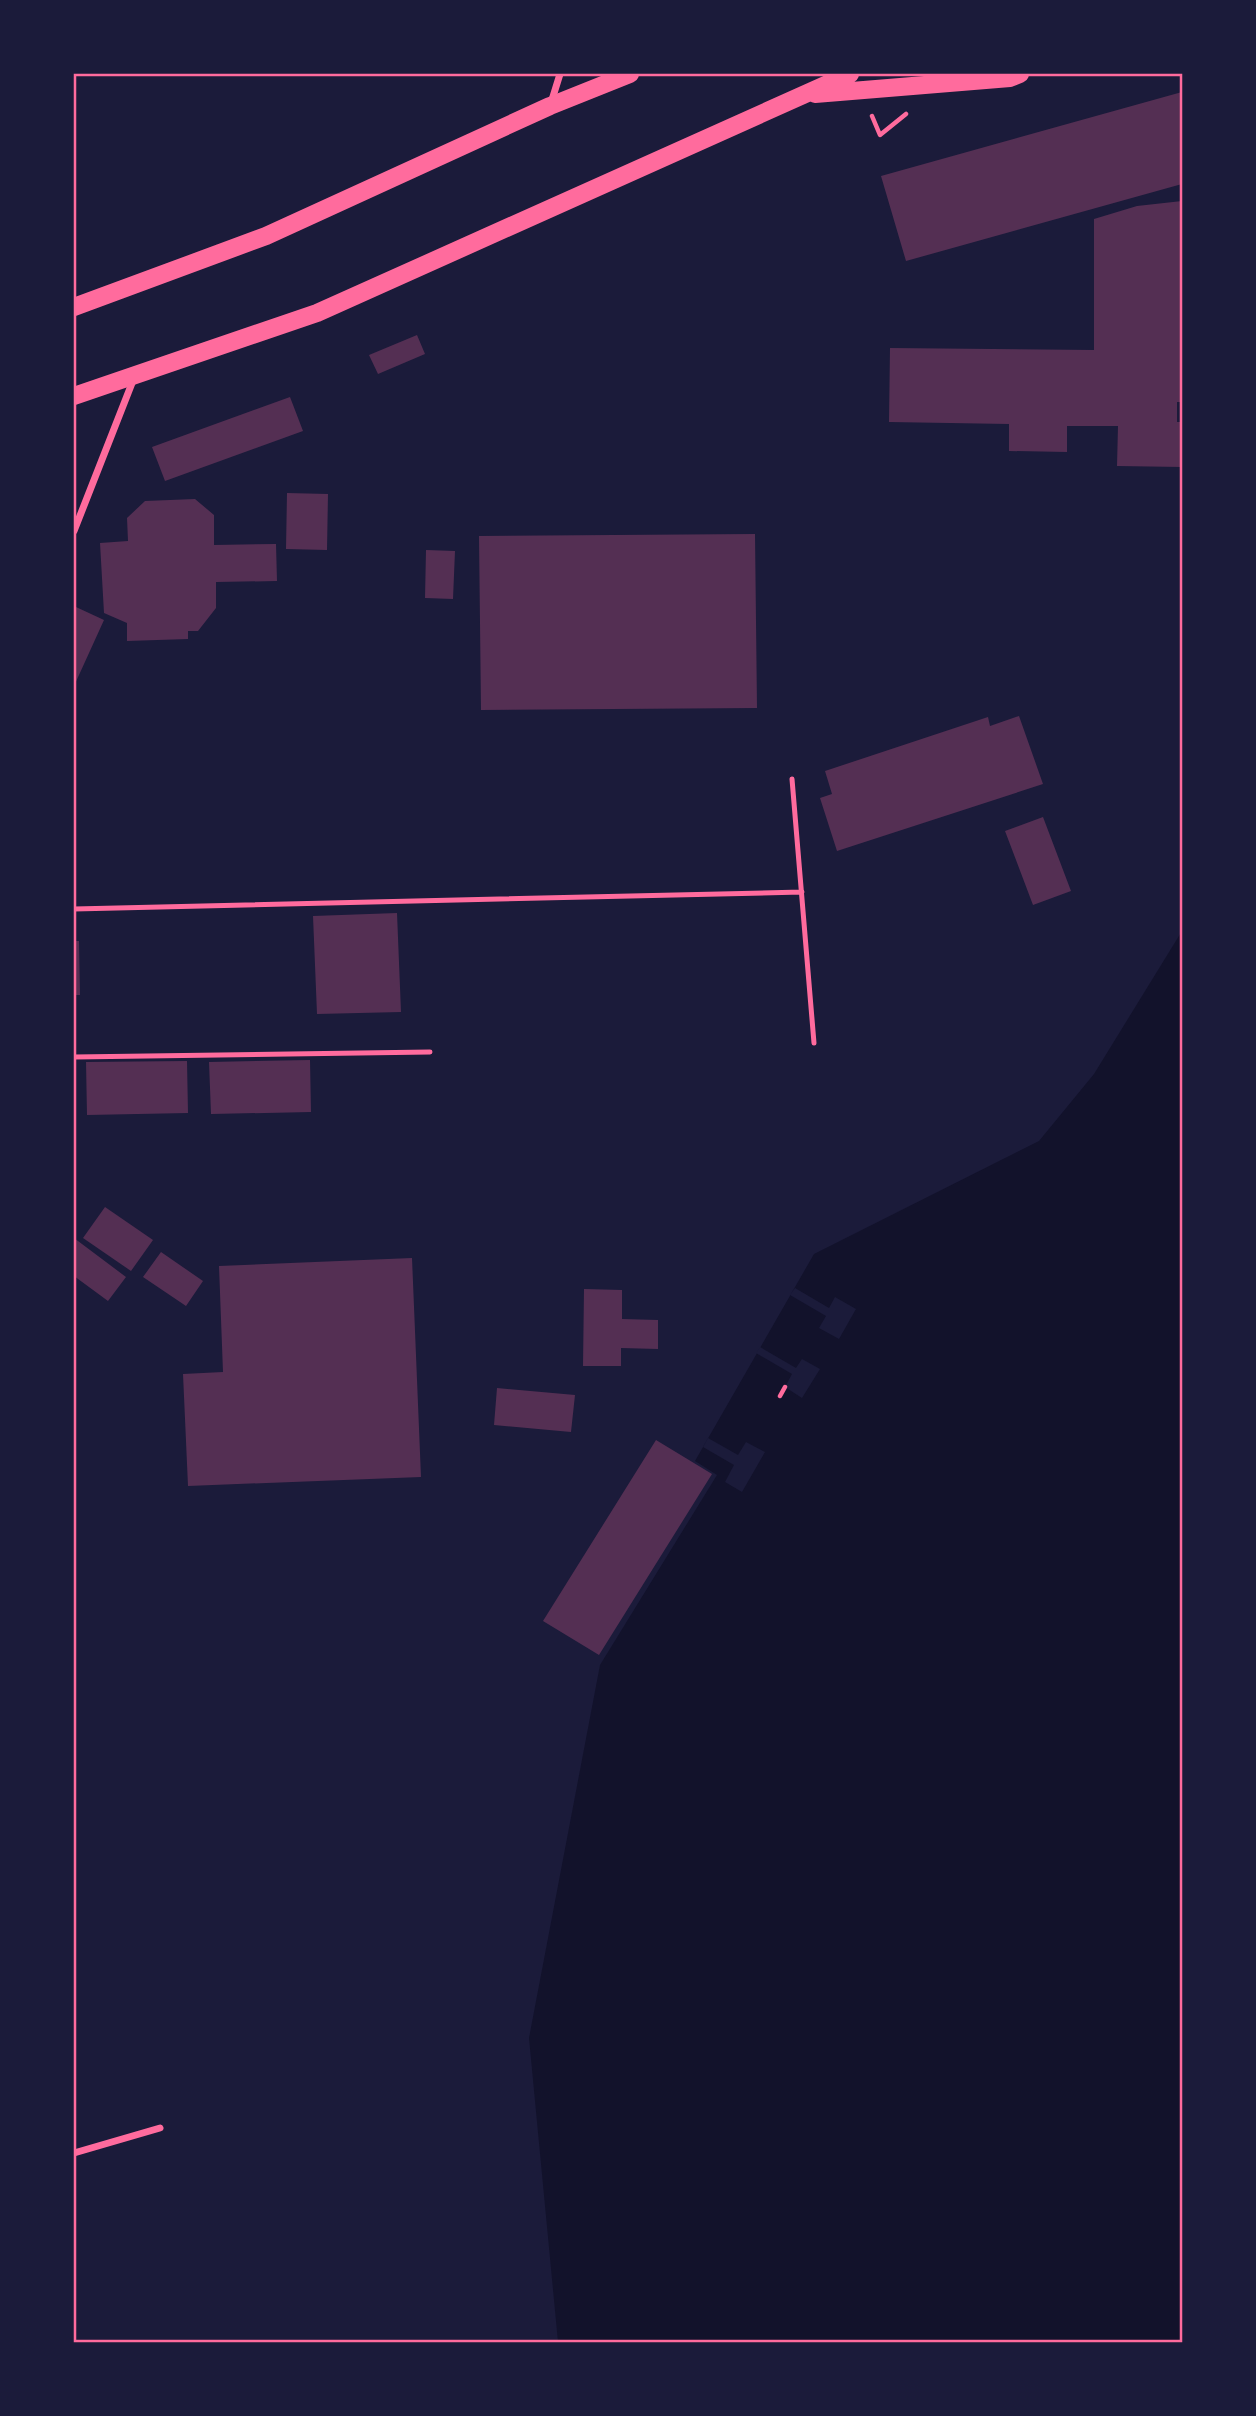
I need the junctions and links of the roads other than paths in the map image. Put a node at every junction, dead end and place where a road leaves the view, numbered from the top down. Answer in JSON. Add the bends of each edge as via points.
{"nodes":[{"id":1,"x":560,"y":74,"type":"edge"},
{"id":2,"x":630,"y":74,"type":"edge"},
{"id":3,"x":850,"y":74,"type":"edge"},
{"id":4,"x":1020,"y":74,"type":"edge"},
{"id":5,"x":803,"y":95,"type":"junction"},
{"id":6,"x":550,"y":106,"type":"junction"},
{"id":7,"x":74,"y":307,"type":"edge"},
{"id":8,"x":136,"y":374,"type":"junction"},
{"id":9,"x":74,"y":396,"type":"edge"},
{"id":10,"x":74,"y":531,"type":"edge"},
{"id":11,"x":792,"y":779,"type":"dead end"},
{"id":12,"x":802,"y":892,"type":"junction"},
{"id":13,"x":74,"y":909,"type":"edge"},
{"id":14,"x":814,"y":1043,"type":"dead end"},
{"id":15,"x":430,"y":1052,"type":"dead end"},
{"id":16,"x":74,"y":1057,"type":"edge"},
{"id":17,"x":160,"y":2127,"type":"dead end"},
{"id":18,"x":74,"y":2153,"type":"edge"}],
"edges":[{"from":1,"to":6,"type":"street"},
{"from":2,"to":6,"type":"main road"},
{"from":3,"to":5,"type":"main road"},
{"from":4,"to":5,"type":"main road"},
{"from":5,"to":8,"type":"main road","via":[[317,313]]},
{"from":6,"to":7,"type":"main road","via":[[266,236]]},
{"from":8,"to":9,"type":"main road"},
{"from":8,"to":10,"type":"street"},
{"from":11,"to":12,"type":"lane"},
{"from":12,"to":13,"type":"lane"},
{"from":12,"to":14,"type":"lane"},
{"from":15,"to":16,"type":"lane"},
{"from":17,"to":18,"type":"street"}]}
